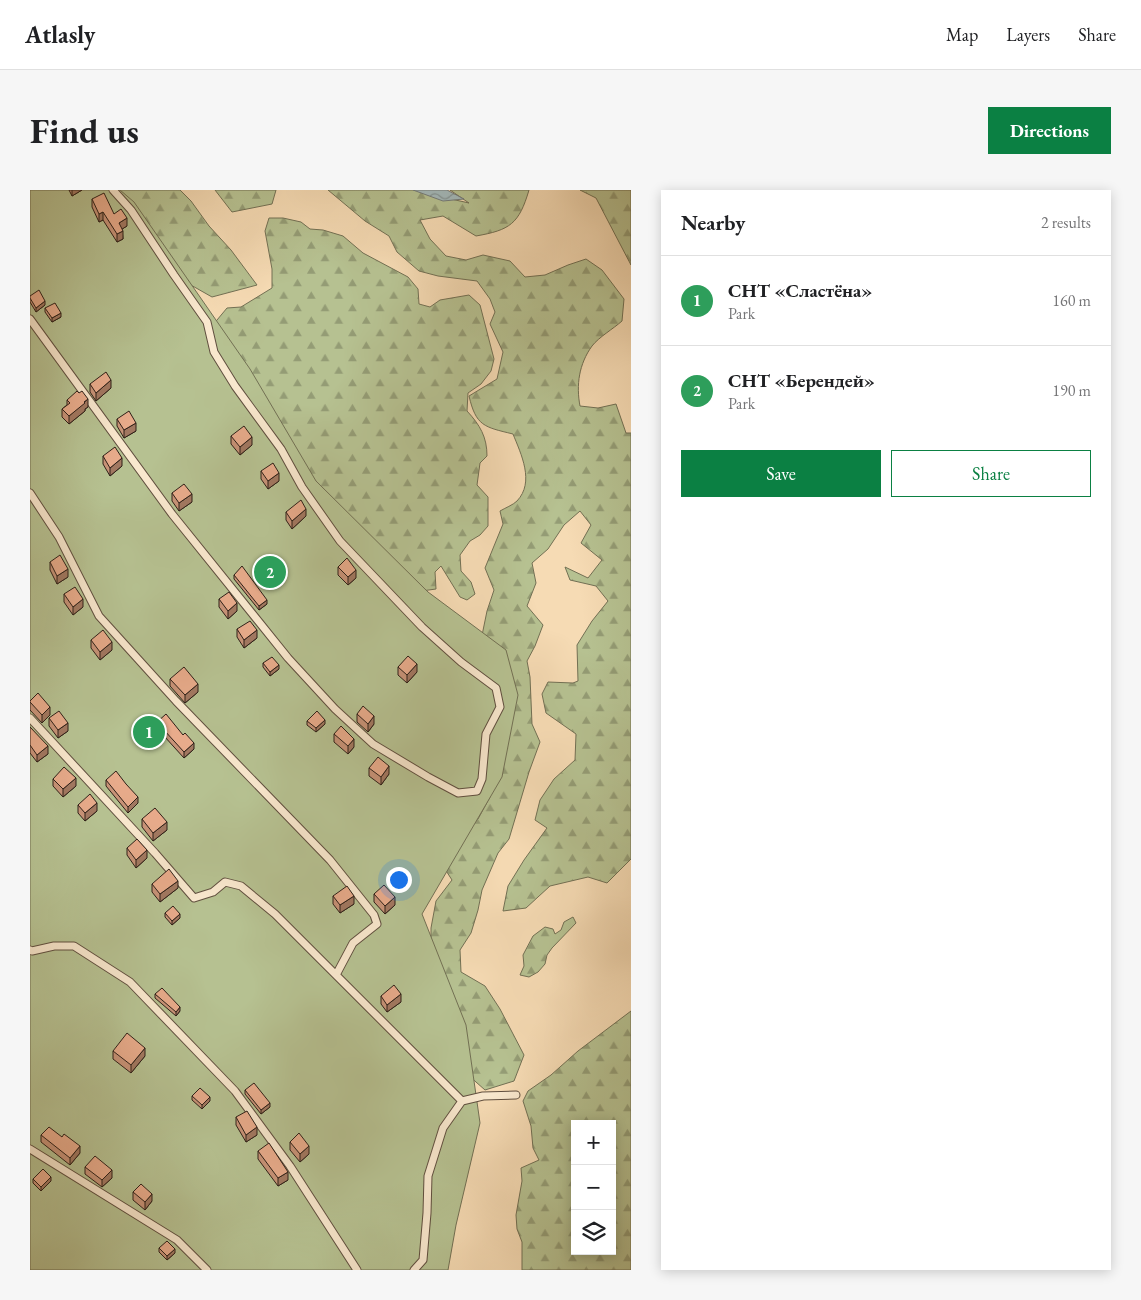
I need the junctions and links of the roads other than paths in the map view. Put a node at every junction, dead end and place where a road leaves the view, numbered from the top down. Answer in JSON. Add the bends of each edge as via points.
{"nodes":[{"id":1,"x":113,"y":190,"type":"edge"},
{"id":2,"x":30,"y":319,"type":"edge"},
{"id":3,"x":30,"y":493,"type":"edge"},
{"id":4,"x":30,"y":718,"type":"edge"},
{"id":5,"x":30,"y":950,"type":"edge"},
{"id":6,"x":336,"y":975,"type":"junction"},
{"id":7,"x":516,"y":1095,"type":"dead end"},
{"id":8,"x":462,"y":1101,"type":"junction"},
{"id":9,"x":30,"y":1149,"type":"edge"},
{"id":10,"x":206,"y":1270,"type":"edge"},
{"id":11,"x":357,"y":1270,"type":"edge"},
{"id":12,"x":414,"y":1270,"type":"edge"}],
"edges":[{"from":1,"to":2,"type":"lane","via":[[131,210],[207,322],[214,352],[340,541],[422,627],[496,688],[500,707],[486,734],[482,779],[477,791],[458,793],[428,777],[373,744],[335,709],[288,658],[172,514]]},
{"from":3,"to":6,"type":"lane","via":[[59,537],[100,616],[182,708],[330,860],[374,915],[377,924],[353,943]]},
{"from":4,"to":6,"type":"lane","via":[[194,898],[213,892],[224,882],[241,886],[275,914]]},
{"from":5,"to":11,"type":"lane","via":[[74,946],[130,982],[235,1092],[290,1166]]},
{"from":6,"to":8,"type":"lane"},
{"from":7,"to":8,"type":"lane","via":[[483,1096]]},
{"from":8,"to":12,"type":"lane","via":[[443,1128],[428,1176],[423,1260]]},
{"from":9,"to":10,"type":"lane","via":[[177,1240]]}]}
